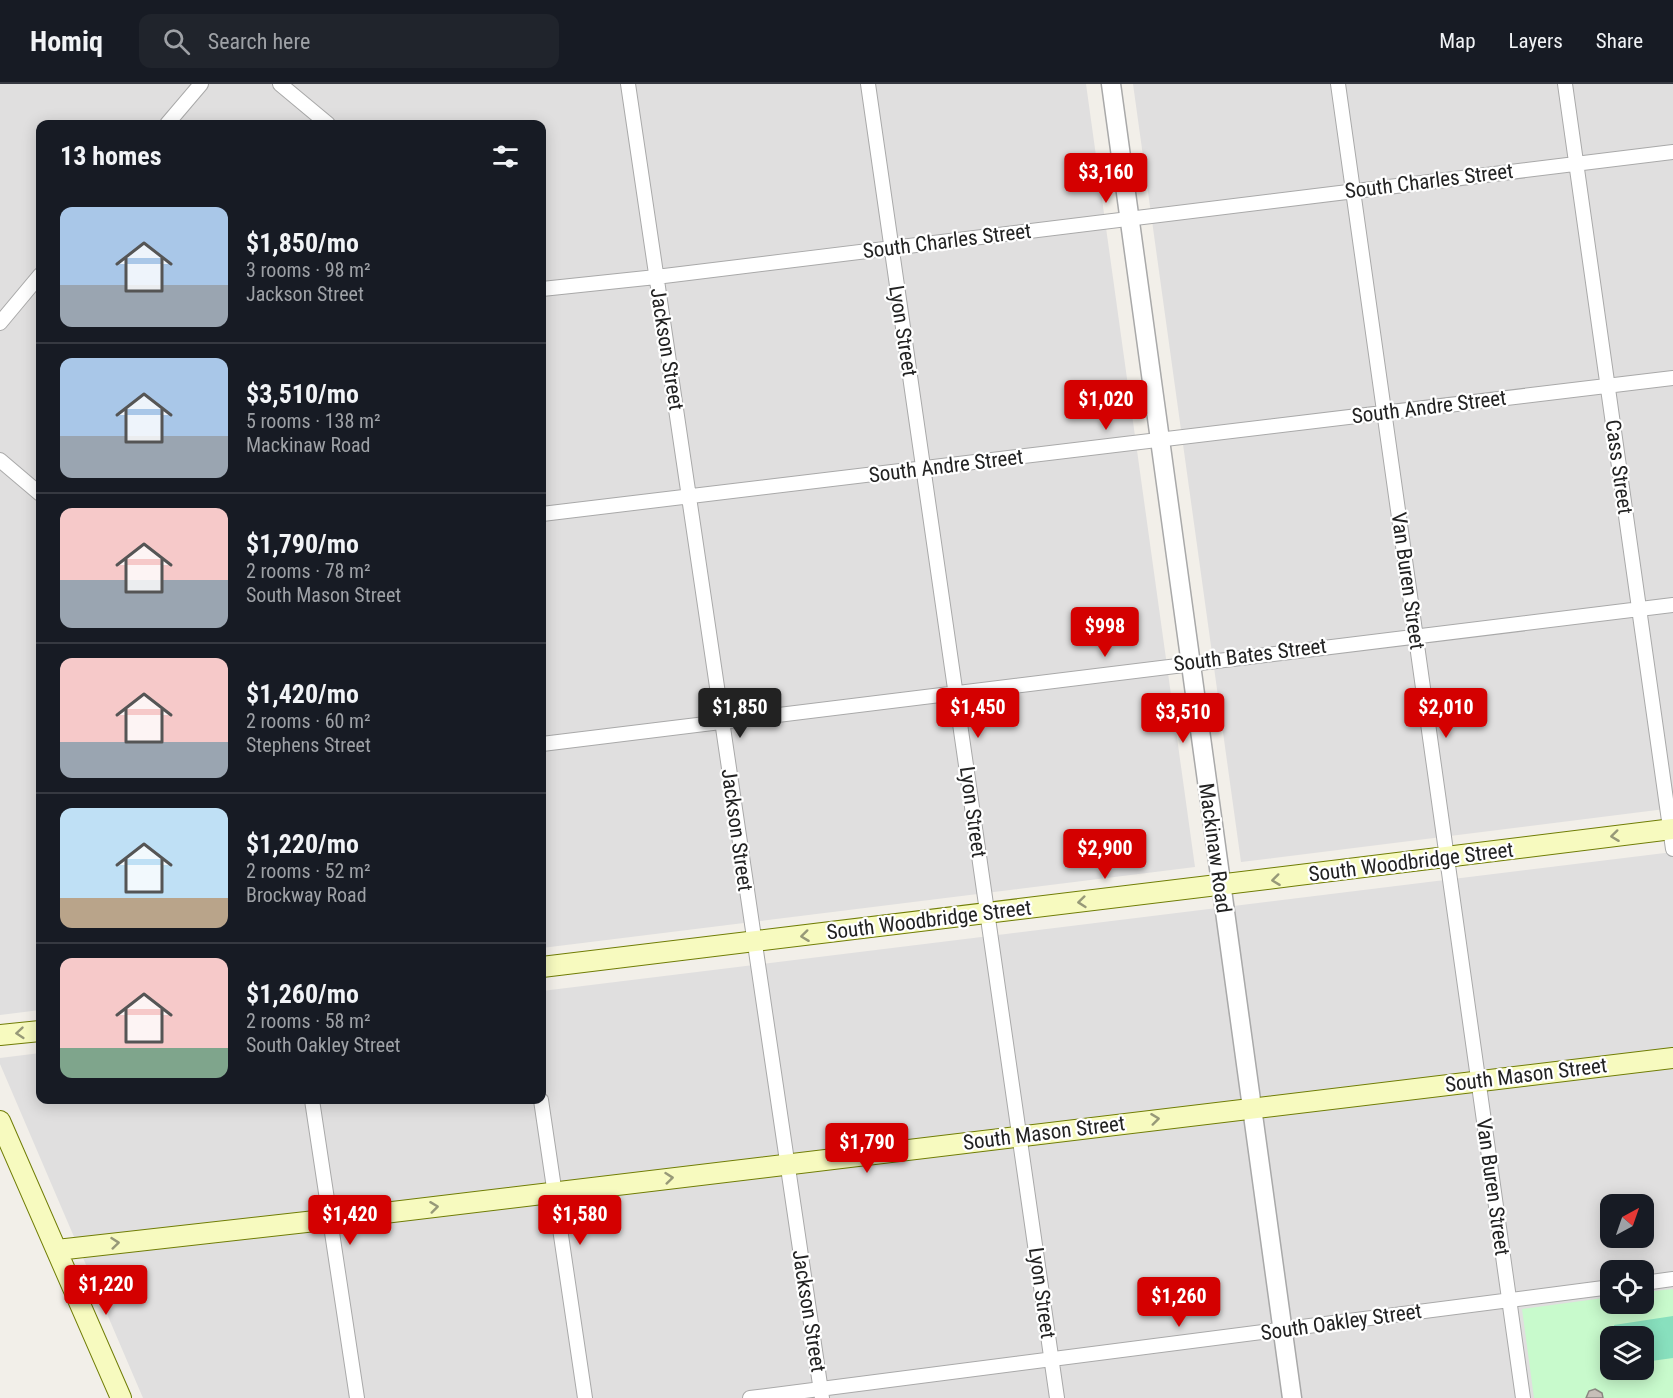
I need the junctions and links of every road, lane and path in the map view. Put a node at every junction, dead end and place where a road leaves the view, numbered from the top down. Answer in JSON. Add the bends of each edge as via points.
{"nodes":[{"id":1,"x":201,"y":84,"type":"edge"},
{"id":2,"x":280,"y":84,"type":"edge"},
{"id":3,"x":628,"y":84,"type":"edge"},
{"id":4,"x":868,"y":84,"type":"edge"},
{"id":5,"x":1111,"y":84,"type":"edge"},
{"id":6,"x":1338,"y":84,"type":"edge"},
{"id":7,"x":1564,"y":84,"type":"edge"},
{"id":8,"x":170,"y":120,"type":"edge"},
{"id":9,"x":323,"y":120,"type":"edge"},
{"id":10,"x":1673,"y":152,"type":"edge"},
{"id":11,"x":1576,"y":163,"type":"junction"},
{"id":12,"x":1354,"y":190,"type":"junction"},
{"id":13,"x":1129,"y":218,"type":"junction"},
{"id":14,"x":890,"y":248,"type":"junction"},
{"id":15,"x":656,"y":278,"type":"junction"},
{"id":16,"x":36,"y":280,"type":"edge"},
{"id":17,"x":546,"y":289,"type":"edge"},
{"id":18,"x":0,"y":323,"type":"edge"},
{"id":19,"x":1673,"y":378,"type":"edge"},
{"id":20,"x":1607,"y":385,"type":"junction"},
{"id":21,"x":1385,"y":412,"type":"junction"},
{"id":22,"x":1160,"y":440,"type":"junction"},
{"id":23,"x":0,"y":460,"type":"edge"},
{"id":24,"x":925,"y":468,"type":"junction"},
{"id":25,"x":36,"y":491,"type":"edge"},
{"id":26,"x":689,"y":496,"type":"junction"},
{"id":27,"x":546,"y":514,"type":"edge"},
{"id":28,"x":1673,"y":604,"type":"edge"},
{"id":29,"x":1639,"y":609,"type":"junction"},
{"id":30,"x":1416,"y":634,"type":"junction"},
{"id":31,"x":1190,"y":663,"type":"junction"},
{"id":32,"x":956,"y":693,"type":"junction"},
{"id":33,"x":722,"y":721,"type":"junction"},
{"id":34,"x":546,"y":743,"type":"edge"},
{"id":35,"x":1672,"y":829,"type":"edge"},
{"id":36,"x":1673,"y":849,"type":"edge"},
{"id":37,"x":1446,"y":858,"type":"junction"},
{"id":38,"x":1221,"y":886,"type":"junction"},
{"id":39,"x":988,"y":912,"type":"junction"},
{"id":40,"x":754,"y":943,"type":"junction"},
{"id":41,"x":546,"y":967,"type":"edge"},
{"id":42,"x":36,"y":1031,"type":"edge"},
{"id":43,"x":0,"y":1035,"type":"edge"},
{"id":44,"x":1673,"y":1058,"type":"edge"},
{"id":45,"x":1478,"y":1081,"type":"junction"},
{"id":46,"x":313,"y":1104,"type":"edge"},
{"id":47,"x":542,"y":1104,"type":"edge"},
{"id":48,"x":1252,"y":1108,"type":"junction"},
{"id":49,"x":0,"y":1121,"type":"edge"},
{"id":50,"x":1019,"y":1136,"type":"junction"},
{"id":51,"x":5,"y":1144,"type":"edge"},
{"id":52,"x":786,"y":1165,"type":"junction"},
{"id":53,"x":556,"y":1191,"type":"junction"},
{"id":54,"x":330,"y":1220,"type":"junction"},
{"id":55,"x":57,"y":1250,"type":"junction"},
{"id":56,"x":1673,"y":1279,"type":"edge"},
{"id":57,"x":1654,"y":1282,"type":"edge"},
{"id":58,"x":1600,"y":1288,"type":"edge"},
{"id":59,"x":1509,"y":1299,"type":"junction"},
{"id":60,"x":1282,"y":1330,"type":"junction"},
{"id":61,"x":1052,"y":1360,"type":"junction"},
{"id":62,"x":821,"y":1393,"type":"edge"},
{"id":63,"x":121,"y":1398,"type":"edge"},
{"id":64,"x":357,"y":1398,"type":"edge"},
{"id":65,"x":585,"y":1398,"type":"edge"},
{"id":66,"x":750,"y":1398,"type":"edge"},
{"id":67,"x":1057,"y":1398,"type":"edge"},
{"id":68,"x":1292,"y":1398,"type":"edge"},
{"id":69,"x":1523,"y":1398,"type":"edge"}],
"edges":[{"from":1,"to":8,"type":"street"},
{"from":2,"to":9,"type":"street"},
{"from":3,"to":15,"type":"street","name":"Jackson Street"},
{"from":4,"to":14,"type":"street","name":"Lyon Street"},
{"from":5,"to":13,"type":"street","name":"Mackinaw Road"},
{"from":6,"to":12,"type":"street","name":"Van Buren Street"},
{"from":7,"to":11,"type":"street","name":"Cass Street"},
{"from":10,"to":11,"type":"street","name":"South Charles Street"},
{"from":11,"to":12,"type":"street","name":"South Charles Street"},
{"from":11,"to":20,"type":"street","name":"Cass Street"},
{"from":12,"to":13,"type":"street","name":"South Charles Street"},
{"from":12,"to":21,"type":"street","name":"Van Buren Street"},
{"from":13,"to":14,"type":"street","name":"South Charles Street"},
{"from":13,"to":22,"type":"street","name":"Mackinaw Road"},
{"from":14,"to":15,"type":"street","name":"South Charles Street"},
{"from":14,"to":24,"type":"street","name":"Lyon Street"},
{"from":15,"to":17,"type":"street","name":"South Charles Street"},
{"from":15,"to":26,"type":"street","name":"Jackson Street"},
{"from":16,"to":18,"type":"street"},
{"from":19,"to":20,"type":"street","name":"South Andre Street"},
{"from":20,"to":21,"type":"street","name":"South Andre Street"},
{"from":20,"to":29,"type":"street","name":"Cass Street"},
{"from":21,"to":22,"type":"street","name":"South Andre Street"},
{"from":21,"to":30,"type":"street","name":"Van Buren Street"},
{"from":22,"to":24,"type":"street","name":"South Andre Street"},
{"from":22,"to":31,"type":"street","name":"Mackinaw Road"},
{"from":23,"to":25,"type":"street"},
{"from":24,"to":26,"type":"street","name":"South Andre Street"},
{"from":24,"to":32,"type":"street","name":"Lyon Street"},
{"from":26,"to":27,"type":"street","name":"South Andre Street"},
{"from":26,"to":33,"type":"street","name":"Jackson Street"},
{"from":28,"to":29,"type":"street","name":"South Bates Street"},
{"from":29,"to":30,"type":"street","name":"South Bates Street"},
{"from":29,"to":35,"type":"street","name":"Cass Street"},
{"from":30,"to":31,"type":"street","name":"South Bates Street"},
{"from":30,"to":37,"type":"street","name":"Van Buren Street"},
{"from":31,"to":32,"type":"street","name":"South Bates Street"},
{"from":31,"to":38,"type":"street","name":"Mackinaw Road"},
{"from":32,"to":33,"type":"street","name":"South Bates Street"},
{"from":32,"to":39,"type":"street","name":"Lyon Street"},
{"from":33,"to":34,"type":"street","name":"South Bates Street"},
{"from":33,"to":40,"type":"street","name":"Jackson Street"},
{"from":35,"to":36,"type":"street","name":"Cass Street"},
{"from":35,"to":37,"type":"main road","name":"South Woodbridge Street","one_way":true},
{"from":37,"to":38,"type":"main road","name":"South Woodbridge Street","one_way":true},
{"from":37,"to":45,"type":"street","name":"Van Buren Street"},
{"from":38,"to":39,"type":"main road","name":"South Woodbridge Street","one_way":true},
{"from":38,"to":48,"type":"street","name":"Mackinaw Road"},
{"from":39,"to":40,"type":"main road","name":"South Woodbridge Street","one_way":true},
{"from":39,"to":50,"type":"street","name":"Lyon Street"},
{"from":40,"to":41,"type":"main road","name":"South Woodbridge Street"},
{"from":40,"to":52,"type":"street","name":"Jackson Street"},
{"from":42,"to":43,"type":"main road","one_way":true},
{"from":44,"to":45,"type":"main road","name":"South Mason Street"},
{"from":45,"to":48,"type":"main road","name":"South Mason Street"},
{"from":45,"to":59,"type":"street","name":"Van Buren Street"},
{"from":46,"to":54,"type":"street"},
{"from":47,"to":53,"type":"street"},
{"from":50,"to":48,"type":"main road","name":"South Mason Street","one_way":true},
{"from":48,"to":60,"type":"street","name":"Mackinaw Road"},
{"from":49,"to":51,"type":"main road"},
{"from":50,"to":52,"type":"main road","name":"South Mason Street"},
{"from":50,"to":61,"type":"street","name":"Lyon Street"},
{"from":51,"to":55,"type":"main road"},
{"from":53,"to":52,"type":"main road","name":"South Mason Street","one_way":true},
{"from":52,"to":62,"type":"street","name":"Jackson Street"},
{"from":54,"to":53,"type":"main road","name":"South Mason Street","one_way":true},
{"from":53,"to":65,"type":"street"},
{"from":55,"to":54,"type":"main road","name":"South Mason Street","one_way":true},
{"from":54,"to":64,"type":"street"},
{"from":55,"to":63,"type":"main road"},
{"from":56,"to":57,"type":"street"},
{"from":58,"to":59,"type":"street","name":"South Oakley Street"},
{"from":59,"to":60,"type":"street","name":"South Oakley Street"},
{"from":59,"to":69,"type":"street","name":"Van Buren Street"},
{"from":60,"to":61,"type":"street","name":"South Oakley Street"},
{"from":60,"to":68,"type":"street","name":"Mackinaw Road"},
{"from":61,"to":62,"type":"street","name":"South Oakley Street"},
{"from":61,"to":67,"type":"street","name":"Lyon Street"},
{"from":62,"to":66,"type":"street","name":"South Oakley Street"}]}
